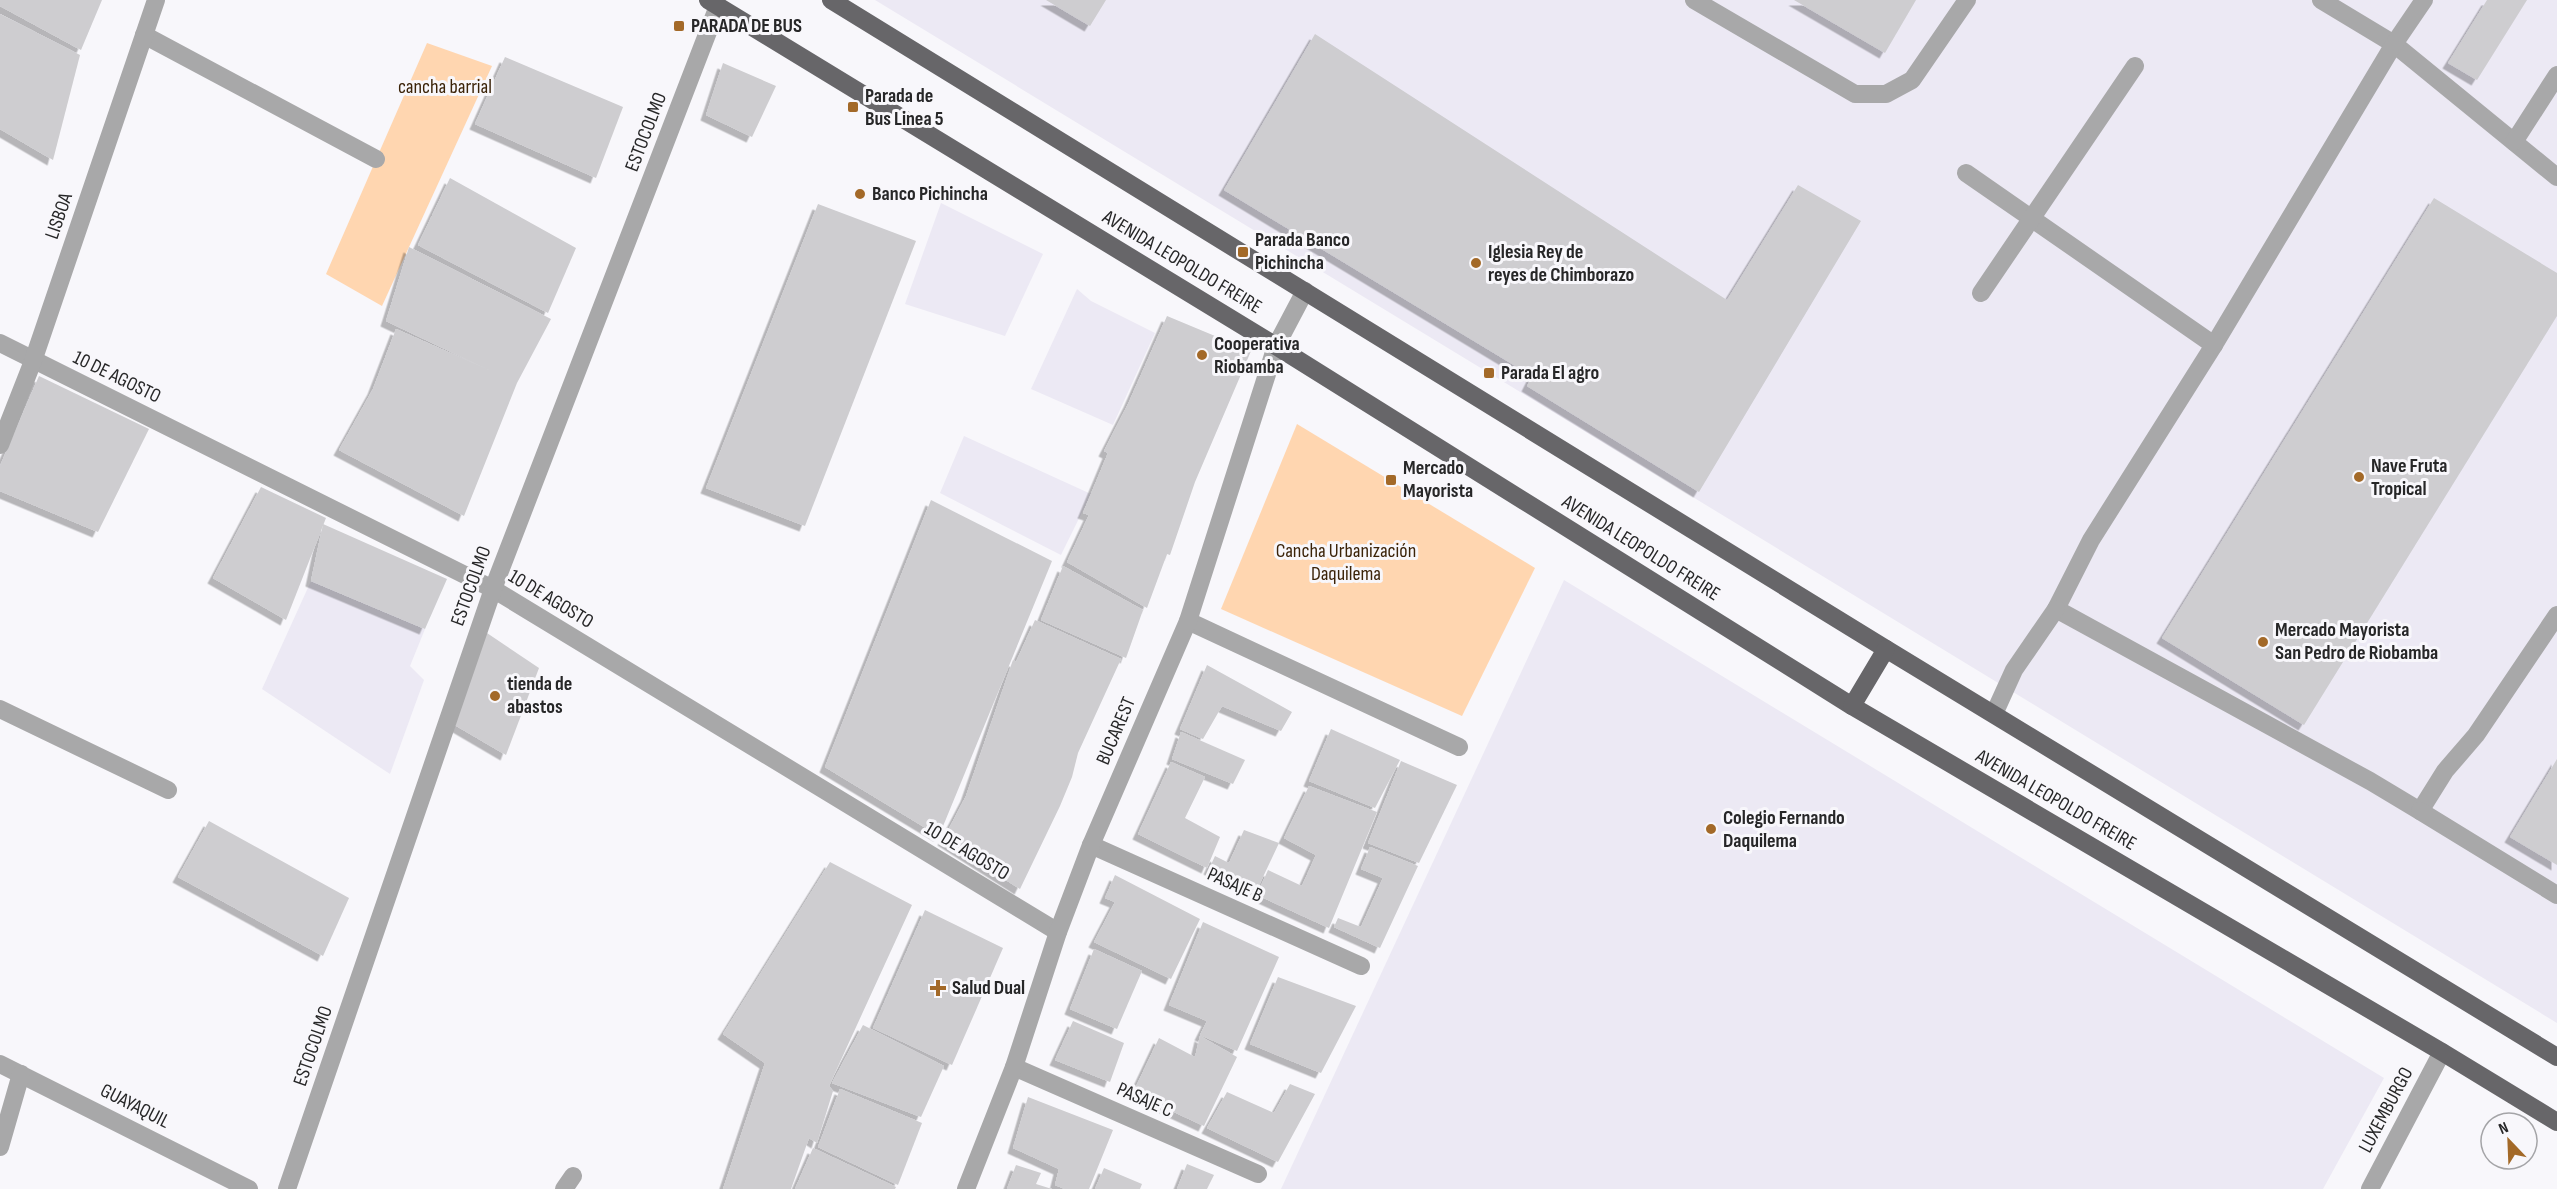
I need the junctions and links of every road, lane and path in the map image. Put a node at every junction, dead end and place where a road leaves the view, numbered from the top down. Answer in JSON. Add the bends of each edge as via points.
{"nodes":[{"id":1,"x":156,"y":0,"type":"edge"},
{"id":2,"x":831,"y":0,"type":"edge"},
{"id":3,"x":1694,"y":0,"type":"edge"},
{"id":4,"x":1967,"y":0,"type":"edge"},
{"id":5,"x":2321,"y":0,"type":"edge"},
{"id":6,"x":2424,"y":0,"type":"edge"},
{"id":7,"x":713,"y":3,"type":"edge"},
{"id":8,"x":144,"y":35,"type":"junction"},
{"id":9,"x":2394,"y":44,"type":"junction"},
{"id":10,"x":2135,"y":66,"type":"dead end"},
{"id":11,"x":2557,"y":75,"type":"edge"},
{"id":12,"x":2514,"y":142,"type":"junction"},
{"id":13,"x":376,"y":159,"type":"dead end"},
{"id":14,"x":1966,"y":173,"type":"dead end"},
{"id":15,"x":2557,"y":177,"type":"edge"},
{"id":16,"x":2032,"y":217,"type":"junction"},
{"id":17,"x":1305,"y":291,"type":"junction"},
{"id":18,"x":1981,"y":293,"type":"dead end"},
{"id":19,"x":0,"y":343,"type":"edge"},
{"id":20,"x":1276,"y":345,"type":"junction"},
{"id":21,"x":2214,"y":345,"type":"junction"},
{"id":22,"x":33,"y":361,"type":"junction"},
{"id":23,"x":0,"y":445,"type":"edge"},
{"id":24,"x":493,"y":589,"type":"junction"},
{"id":25,"x":2056,"y":609,"type":"junction"},
{"id":26,"x":2557,"y":615,"type":"edge"},
{"id":27,"x":1188,"y":621,"type":"junction"},
{"id":28,"x":1886,"y":648,"type":"junction"},
{"id":29,"x":1852,"y":706,"type":"junction"},
{"id":30,"x":0,"y":709,"type":"edge"},
{"id":31,"x":1994,"y":714,"type":"junction"},
{"id":32,"x":1459,"y":747,"type":"dead end"},
{"id":33,"x":168,"y":790,"type":"dead end"},
{"id":34,"x":2420,"y":811,"type":"junction"},
{"id":35,"x":1091,"y":845,"type":"junction"},
{"id":36,"x":2557,"y":896,"type":"edge"},
{"id":37,"x":1058,"y":932,"type":"junction"},
{"id":38,"x":1361,"y":966,"type":"dead end"},
{"id":39,"x":2442,"y":1052,"type":"junction"},
{"id":40,"x":2557,"y":1057,"type":"edge"},
{"id":41,"x":0,"y":1064,"type":"edge"},
{"id":42,"x":1014,"y":1067,"type":"junction"},
{"id":43,"x":21,"y":1074,"type":"junction"},
{"id":44,"x":2557,"y":1122,"type":"edge"},
{"id":45,"x":0,"y":1148,"type":"edge"},
{"id":46,"x":1258,"y":1174,"type":"dead end"},
{"id":47,"x":249,"y":1189,"type":"edge"},
{"id":48,"x":287,"y":1189,"type":"edge"},
{"id":49,"x":966,"y":1189,"type":"edge"},
{"id":50,"x":2370,"y":1189,"type":"edge"}],
"edges":[{"from":1,"to":8,"type":"street","name":"LISBOA"},
{"from":2,"to":17,"type":"main road","name":"AVENIDA LEOPOLDO FREIRE"},
{"from":3,"to":4,"type":"street","via":[[1855,94],[1886,94],[1912,80]]},
{"from":5,"to":9,"type":"street"},
{"from":6,"to":9,"type":"street"},
{"from":7,"to":20,"type":"main road","name":"AVENIDA LEOPOLDO FREIRE"},
{"from":7,"to":24,"type":"street","name":"ESTOCOLMO"},
{"from":8,"to":13,"type":"street"},
{"from":8,"to":22,"type":"street","name":"LISBOA"},
{"from":9,"to":12,"type":"street"},
{"from":9,"to":21,"type":"street"},
{"from":10,"to":16,"type":"street"},
{"from":11,"to":12,"type":"street"},
{"from":12,"to":15,"type":"street"},
{"from":14,"to":16,"type":"street"},
{"from":16,"to":18,"type":"street"},
{"from":16,"to":21,"type":"street"},
{"from":17,"to":20,"type":"street","name":"BUCAREST"},
{"from":17,"to":28,"type":"main road","name":"AVENIDA LEOPOLDO FREIRE"},
{"from":19,"to":22,"type":"street","name":"10 DE AGOSTO"},
{"from":20,"to":27,"type":"street","name":"BUCAREST"},
{"from":20,"to":29,"type":"main road","name":"AVENIDA LEOPOLDO FREIRE"},
{"from":21,"to":25,"type":"street","via":[[2091,540]]},
{"from":22,"to":23,"type":"street","name":"LISBOA"},
{"from":22,"to":24,"type":"street","name":"10 DE AGOSTO"},
{"from":24,"to":37,"type":"street","name":"10 DE AGOSTO"},
{"from":24,"to":48,"type":"street","name":"ESTOCOLMO"},
{"from":25,"to":31,"type":"street","via":[[2014,670]]},
{"from":25,"to":34,"type":"street"},
{"from":26,"to":34,"type":"street"},
{"from":27,"to":32,"type":"street"},
{"from":27,"to":35,"type":"street","name":"BUCAREST"},
{"from":28,"to":29,"type":"main road"},
{"from":28,"to":31,"type":"main road","name":"AVENIDA LEOPOLDO FREIRE"},
{"from":29,"to":39,"type":"main road","name":"AVENIDA LEOPOLDO FREIRE"},
{"from":30,"to":33,"type":"street"},
{"from":31,"to":40,"type":"main road","name":"AVENIDA LEOPOLDO FREIRE"},
{"from":34,"to":36,"type":"street"},
{"from":35,"to":37,"type":"street","name":"BUCAREST"},
{"from":35,"to":38,"type":"street","name":"PASAJE B"},
{"from":37,"to":42,"type":"street","name":"BUCAREST"},
{"from":39,"to":44,"type":"main road","name":"AVENIDA LEOPOLDO FREIRE"},
{"from":39,"to":50,"type":"street","name":"LUXEMBURGO"},
{"from":41,"to":43,"type":"street","name":"GUAYAQUIL"},
{"from":42,"to":46,"type":"street","name":"PASAJE C"},
{"from":42,"to":49,"type":"street","name":"BUCAREST"},
{"from":43,"to":45,"type":"street"},
{"from":43,"to":47,"type":"street","name":"GUAYAQUIL"}]}
